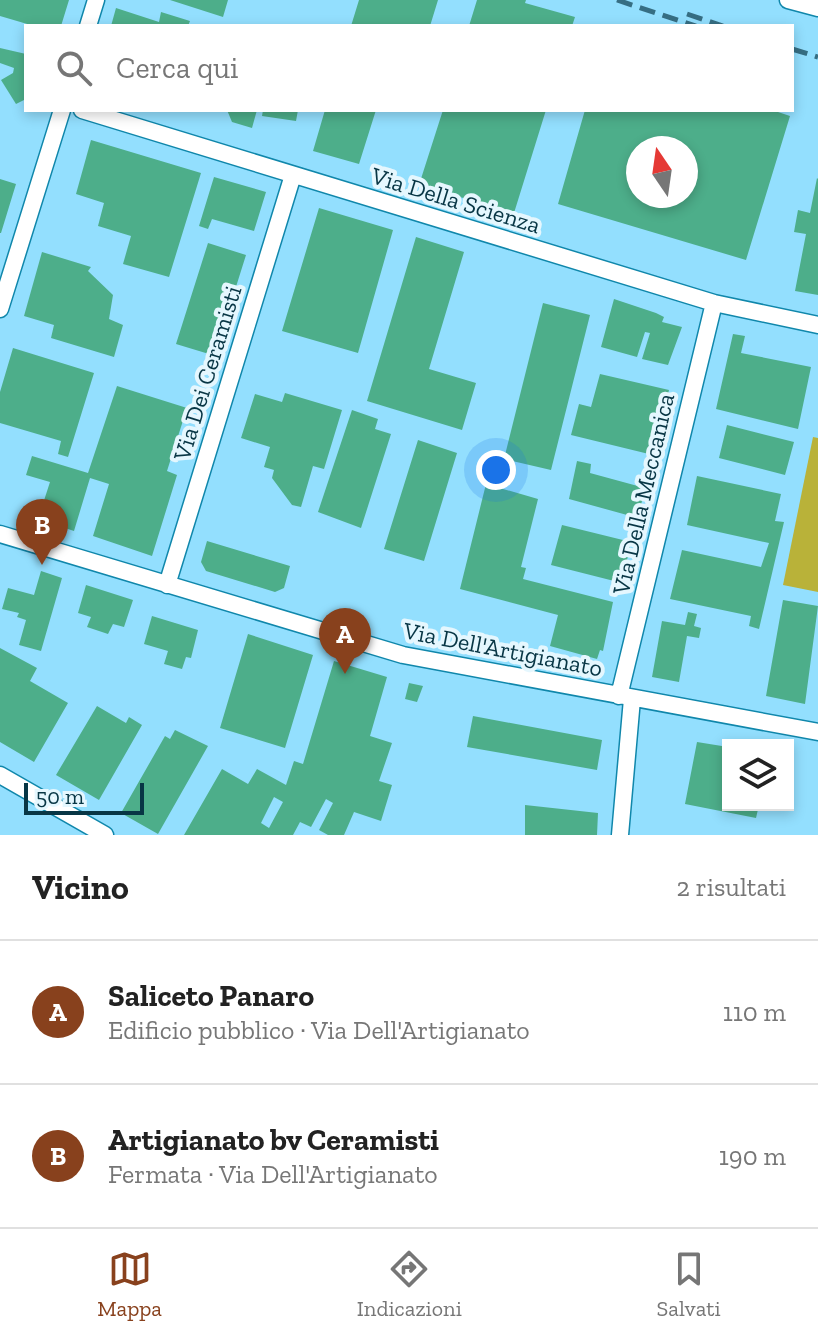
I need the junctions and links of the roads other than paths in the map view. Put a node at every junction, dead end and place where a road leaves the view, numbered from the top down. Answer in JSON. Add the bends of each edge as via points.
{"nodes":[{"id":1,"x":96,"y":0,"type":"edge"},
{"id":2,"x":788,"y":0,"type":"edge"},
{"id":3,"x":818,"y":8,"type":"edge"},
{"id":4,"x":89,"y":24,"type":"edge"},
{"id":5,"x":61,"y":112,"type":"edge"},
{"id":6,"x":88,"y":112,"type":"edge"},
{"id":7,"x":293,"y":175,"type":"junction"},
{"id":8,"x":714,"y":303,"type":"junction"},
{"id":9,"x":0,"y":309,"type":"edge"},
{"id":10,"x":818,"y":325,"type":"edge"},
{"id":11,"x":0,"y":534,"type":"edge"},
{"id":12,"x":167,"y":585,"type":"junction"},
{"id":13,"x":626,"y":698,"type":"junction"},
{"id":14,"x":818,"y":732,"type":"edge"},
{"id":15,"x":0,"y":775,"type":"edge"},
{"id":16,"x":105,"y":835,"type":"edge"},
{"id":17,"x":620,"y":835,"type":"edge"}],
"edges":[{"from":1,"to":4,"type":"street"},
{"from":2,"to":3,"type":"street"},
{"from":5,"to":9,"type":"street"},
{"from":6,"to":7,"type":"street","name":"Via Della Scienza"},
{"from":7,"to":8,"type":"street","name":"Via Della Scienza"},
{"from":7,"to":12,"type":"street","name":"Via Dei Ceramisti"},
{"from":8,"to":10,"type":"street","name":"Via Della Scienza"},
{"from":8,"to":13,"type":"street","name":"Via Della Meccanica"},
{"from":11,"to":12,"type":"street","name":"Via Dell'Artigianato"},
{"from":12,"to":13,"type":"street","name":"Via Dell'Artigianato","via":[[403,655]]},
{"from":13,"to":14,"type":"street","name":"Via Dell'Artigianato"},
{"from":13,"to":17,"type":"street","name":"Via Della Meccanica"},
{"from":15,"to":16,"type":"street"}]}
